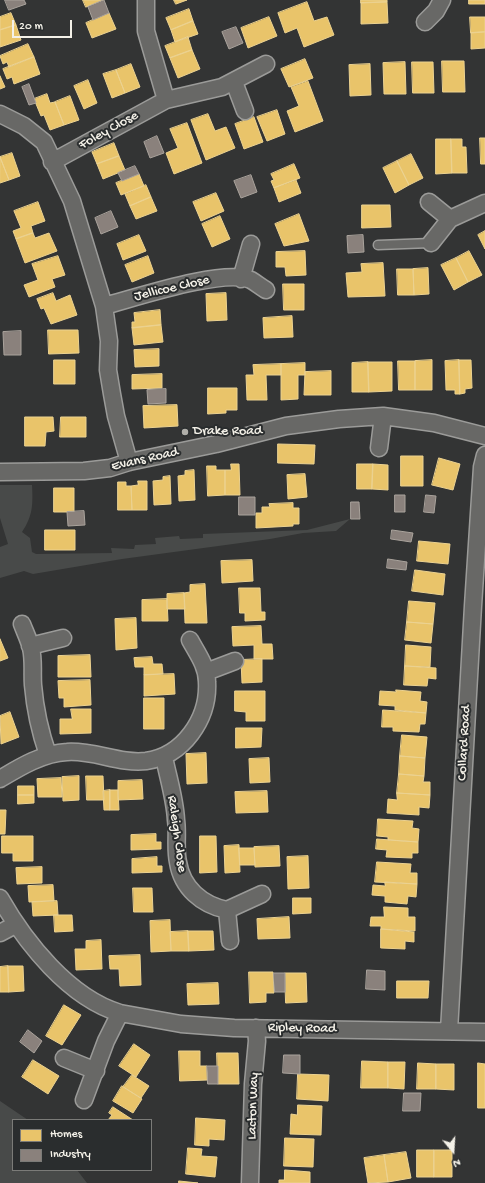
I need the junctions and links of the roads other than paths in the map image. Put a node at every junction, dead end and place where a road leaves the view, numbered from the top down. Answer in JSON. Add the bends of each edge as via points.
{"nodes":[{"id":1,"x":146,"y":0,"type":"edge"},
{"id":2,"x":442,"y":0,"type":"edge"},
{"id":3,"x":425,"y":22,"type":"dead end"},
{"id":4,"x":266,"y":64,"type":"dead end"},
{"id":5,"x":234,"y":82,"type":"junction"},
{"id":6,"x":166,"y":100,"type":"junction"},
{"id":7,"x":245,"y":111,"type":"dead end"},
{"id":8,"x":0,"y":114,"type":"edge"},
{"id":9,"x":52,"y":162,"type":"junction"},
{"id":10,"x":429,"y":202,"type":"dead end"},
{"id":11,"x":485,"y":203,"type":"edge"},
{"id":12,"x":450,"y":219,"type":"junction"},
{"id":13,"x":431,"y":243,"type":"joint"},
{"id":14,"x":252,"y":244,"type":"dead end"},
{"id":15,"x":378,"y":246,"type":"dead end"},
{"id":16,"x":241,"y":279,"type":"junction"},
{"id":17,"x":266,"y":290,"type":"dead end"},
{"id":18,"x":104,"y":306,"type":"junction"},
{"id":19,"x":383,"y":416,"type":"junction"},
{"id":20,"x":485,"y":436,"type":"edge"},
{"id":21,"x":379,"y":448,"type":"dead end"},
{"id":22,"x":485,"y":455,"type":"edge"},
{"id":23,"x":130,"y":462,"type":"junction"},
{"id":24,"x":0,"y":472,"type":"edge"},
{"id":25,"x":22,"y":624,"type":"dead end"},
{"id":26,"x":63,"y":638,"type":"dead end"},
{"id":27,"x":190,"y":640,"type":"dead end"},
{"id":28,"x":30,"y":646,"type":"junction"},
{"id":29,"x":235,"y":661,"type":"dead end"},
{"id":30,"x":206,"y":672,"type":"junction"},
{"id":31,"x":48,"y":755,"type":"junction"},
{"id":32,"x":164,"y":757,"type":"junction"},
{"id":33,"x":0,"y":779,"type":"edge"},
{"id":34,"x":262,"y":894,"type":"dead end"},
{"id":35,"x":0,"y":898,"type":"edge"},
{"id":36,"x":227,"y":910,"type":"junction"},
{"id":37,"x":15,"y":924,"type":"junction"},
{"id":38,"x":0,"y":933,"type":"edge"},
{"id":39,"x":230,"y":941,"type":"dead end"},
{"id":40,"x":120,"y":1012,"type":"junction"},
{"id":41,"x":256,"y":1028,"type":"junction"},
{"id":42,"x":449,"y":1031,"type":"junction"},
{"id":43,"x":485,"y":1032,"type":"edge"},
{"id":44,"x":64,"y":1058,"type":"dead end"},
{"id":45,"x":96,"y":1071,"type":"junction"},
{"id":46,"x":84,"y":1100,"type":"dead end"},
{"id":47,"x":250,"y":1183,"type":"edge"}],
"edges":[{"from":1,"to":6,"type":"street","via":[[145,28]]},
{"from":2,"to":3,"type":"street"},
{"from":4,"to":5,"type":"street","name":"Foley Close"},
{"from":5,"to":6,"type":"street","name":"Foley Close"},
{"from":5,"to":7,"type":"street"},
{"from":6,"to":9,"type":"street","name":"Foley Close"},
{"from":8,"to":9,"type":"street","via":[[24,126],[44,142]]},
{"from":9,"to":18,"type":"street","via":[[72,201]]},
{"from":10,"to":12,"type":"street"},
{"from":11,"to":12,"type":"street"},
{"from":12,"to":13,"type":"street"},
{"from":13,"to":15,"type":"lane"},
{"from":14,"to":16,"type":"street"},
{"from":16,"to":17,"type":"street","name":"Jellicoe Close","via":[[250,280]]},
{"from":16,"to":18,"type":"street","name":"Jellicoe Close","via":[[213,279]]},
{"from":18,"to":23,"type":"street","via":[[109,341],[108,370],[116,416]]},
{"from":19,"to":20,"type":"street","name":"Evans Road","via":[[434,423]]},
{"from":19,"to":21,"type":"street"},
{"from":19,"to":23,"type":"street","name":"Evans Road","via":[[286,426]]},
{"from":22,"to":42,"type":"street","name":"Collard Road","via":[[482,467],[473,606]]},
{"from":23,"to":24,"type":"street","name":"Evans Road","via":[[110,468],[84,471]]},
{"from":25,"to":28,"type":"street"},
{"from":26,"to":28,"type":"street"},
{"from":27,"to":30,"type":"street"},
{"from":28,"to":31,"type":"street","via":[[34,666],[36,712]]},
{"from":29,"to":30,"type":"street"},
{"from":30,"to":32,"type":"street","via":[[207,694],[196,727],[183,745]]},
{"from":31,"to":32,"type":"street","via":[[82,752],[145,761]]},
{"from":31,"to":33,"type":"street"},
{"from":32,"to":36,"type":"street","name":"Raleigh Close","via":[[176,818],[177,862],[182,879],[205,903]]},
{"from":34,"to":36,"type":"street"},
{"from":35,"to":37,"type":"street","name":"Ripley Road"},
{"from":36,"to":39,"type":"street"},
{"from":37,"to":38,"type":"street"},
{"from":37,"to":40,"type":"street","name":"Ripley Road","via":[[65,981],[98,1003]]},
{"from":40,"to":41,"type":"street","name":"Ripley Road","via":[[181,1024]]},
{"from":40,"to":45,"type":"street","via":[[106,1041]]},
{"from":41,"to":42,"type":"street","name":"Ripley Road"},
{"from":41,"to":47,"type":"street","name":"Lacton Way"},
{"from":42,"to":43,"type":"street","name":"Ripley Road"},
{"from":44,"to":45,"type":"street"},
{"from":45,"to":46,"type":"street"}]}
